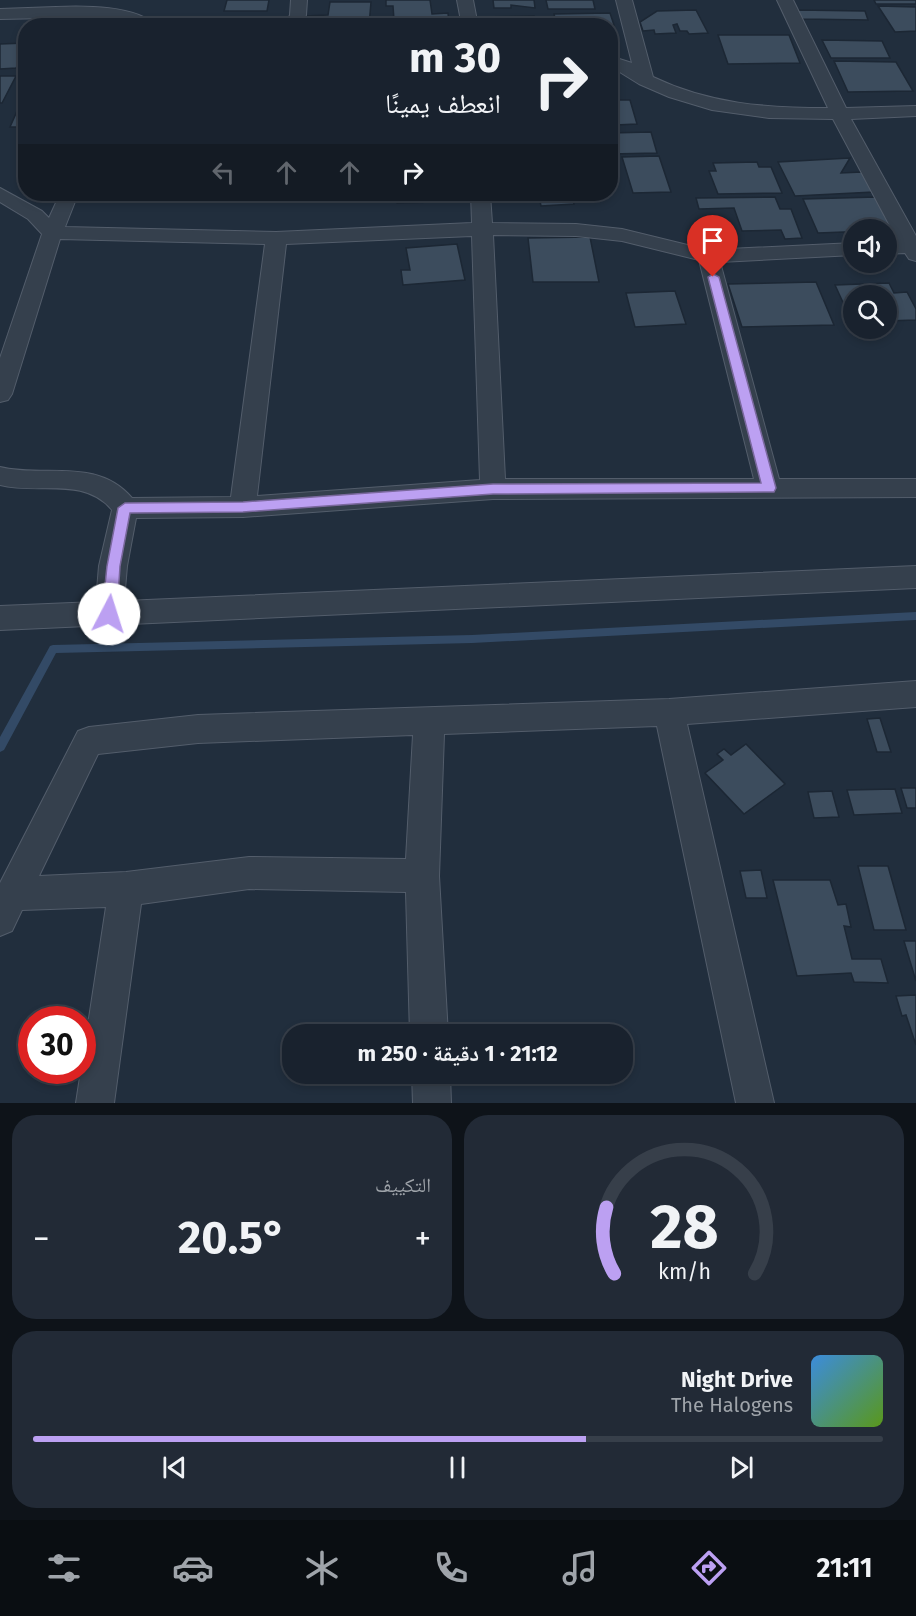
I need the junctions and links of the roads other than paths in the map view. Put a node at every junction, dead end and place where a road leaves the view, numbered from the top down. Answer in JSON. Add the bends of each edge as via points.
{"nodes":[{"id":1,"x":299,"y":0,"type":"edge"},
{"id":2,"x":465,"y":0,"type":"edge"},
{"id":3,"x":624,"y":0,"type":"edge"},
{"id":4,"x":785,"y":0,"type":"edge"},
{"id":5,"x":0,"y":14,"type":"edge"},
{"id":6,"x":131,"y":14,"type":"edge"},
{"id":7,"x":296,"y":18,"type":"edge"},
{"id":8,"x":468,"y":18,"type":"edge"},
{"id":9,"x":618,"y":63,"type":"edge"},
{"id":10,"x":645,"y":80,"type":"junction"},
{"id":11,"x":916,"y":111,"type":"edge"},
{"id":12,"x":839,"y":113,"type":"junction"},
{"id":13,"x":0,"y":194,"type":"edge"},
{"id":14,"x":66,"y":201,"type":"edge"},
{"id":15,"x":481,"y":201,"type":"edge"},
{"id":16,"x":916,"y":212,"type":"edge"},
{"id":17,"x":895,"y":213,"type":"junction"},
{"id":18,"x":482,"y":229,"type":"junction"},
{"id":19,"x":52,"y":233,"type":"junction"},
{"id":20,"x":276,"y":238,"type":"junction"},
{"id":21,"x":897,"y":249,"type":"edge"},
{"id":22,"x":843,"y":250,"type":"edge"},
{"id":23,"x":914,"y":251,"type":"edge"},
{"id":24,"x":708,"y":256,"type":"junction"},
{"id":25,"x":0,"y":394,"type":"edge"},
{"id":26,"x":0,"y":476,"type":"edge"},
{"id":27,"x":769,"y":488,"type":"junction"},
{"id":28,"x":916,"y":488,"type":"edge"},
{"id":29,"x":493,"y":489,"type":"junction"},
{"id":30,"x":243,"y":507,"type":"junction"},
{"id":31,"x":125,"y":508,"type":"junction"},
{"id":32,"x":916,"y":577,"type":"edge"},
{"id":33,"x":109,"y":614,"type":"junction"},
{"id":34,"x":0,"y":618,"type":"edge"},
{"id":35,"x":916,"y":694,"type":"edge"},
{"id":36,"x":669,"y":712,"type":"junction"},
{"id":37,"x":429,"y":722,"type":"junction"},
{"id":38,"x":422,"y":876,"type":"junction"},
{"id":39,"x":126,"y":889,"type":"junction"},
{"id":40,"x":6,"y":907,"type":"edge"},
{"id":41,"x":429,"y":1024,"type":"edge"},
{"id":42,"x":431,"y":1084,"type":"edge"},
{"id":43,"x":95,"y":1103,"type":"edge"},
{"id":44,"x":432,"y":1103,"type":"edge"},
{"id":45,"x":755,"y":1103,"type":"edge"}],
"edges":[{"from":1,"to":7,"type":"street"},
{"from":2,"to":8,"type":"street"},
{"from":3,"to":10,"type":"street"},
{"from":4,"to":12,"type":"street"},
{"from":5,"to":6,"type":"street"},
{"from":9,"to":10,"type":"street"},
{"from":10,"to":12,"type":"street","via":[[684,97],[724,106],[769,112]]},
{"from":11,"to":12,"type":"street"},
{"from":12,"to":17,"type":"street"},
{"from":13,"to":19,"type":"street","via":[[35,215]]},
{"from":14,"to":19,"type":"street"},
{"from":15,"to":18,"type":"street"},
{"from":16,"to":17,"type":"street"},
{"from":17,"to":23,"type":"street"},
{"from":18,"to":20,"type":"street"},
{"from":18,"to":24,"type":"street","via":[[576,230],[622,235]]},
{"from":18,"to":29,"type":"street"},
{"from":19,"to":20,"type":"street"},
{"from":19,"to":25,"type":"street"},
{"from":20,"to":30,"type":"street"},
{"from":21,"to":23,"type":"street"},
{"from":22,"to":24,"type":"street"},
{"from":24,"to":27,"type":"street"},
{"from":26,"to":31,"type":"street","via":[[11,480],[79,480],[108,489]]},
{"from":27,"to":28,"type":"street"},
{"from":27,"to":29,"type":"street"},
{"from":29,"to":30,"type":"street"},
{"from":30,"to":31,"type":"street"},
{"from":31,"to":33,"type":"street","via":[[113,566]]},
{"from":32,"to":33,"type":"street"},
{"from":33,"to":34,"type":"street"},
{"from":35,"to":36,"type":"street"},
{"from":36,"to":37,"type":"street"},
{"from":36,"to":45,"type":"street"},
{"from":37,"to":38,"type":"street"},
{"from":37,"to":40,"type":"street","via":[[198,729],[88,741]]},
{"from":38,"to":39,"type":"street","via":[[249,873]]},
{"from":38,"to":41,"type":"street"},
{"from":39,"to":40,"type":"street"},
{"from":39,"to":43,"type":"street"},
{"from":42,"to":44,"type":"street"}]}
